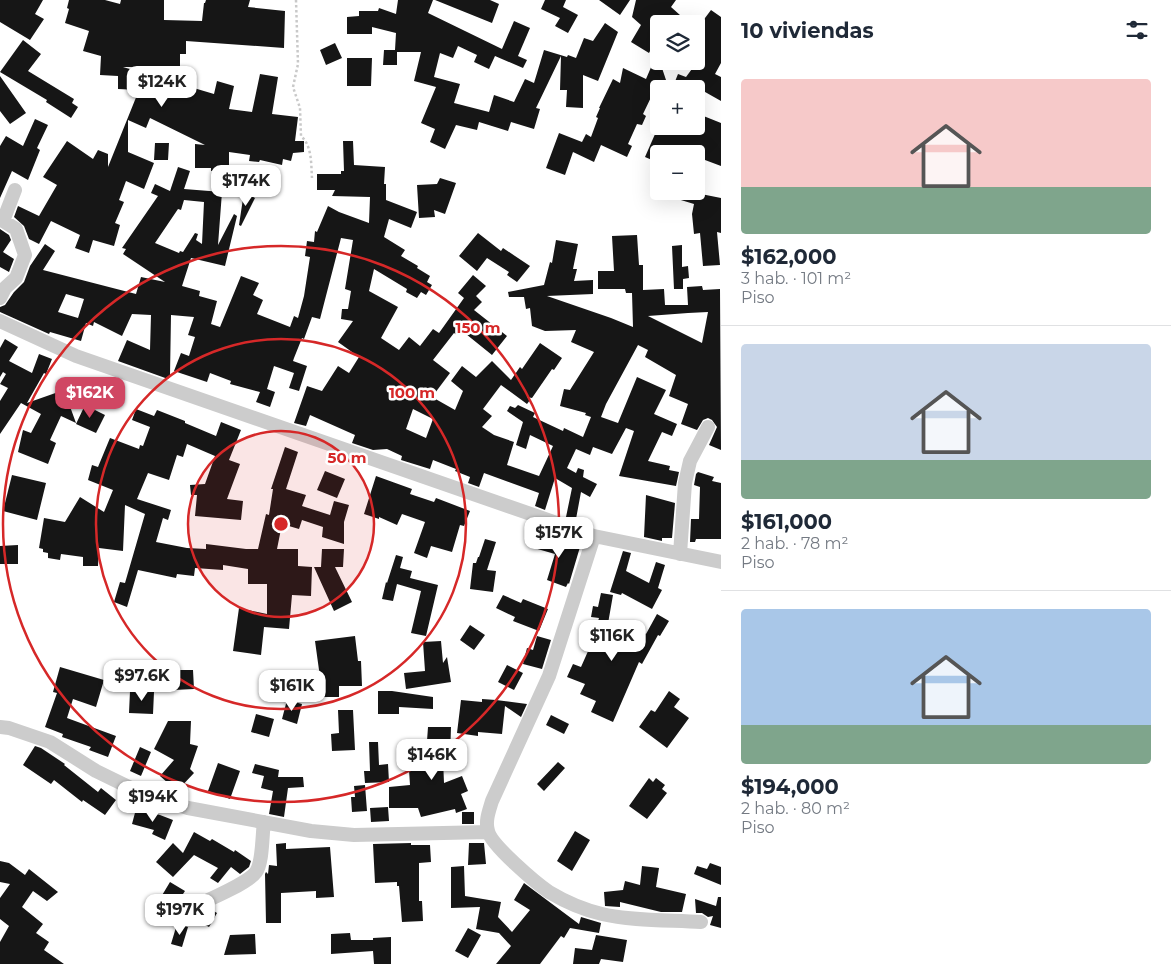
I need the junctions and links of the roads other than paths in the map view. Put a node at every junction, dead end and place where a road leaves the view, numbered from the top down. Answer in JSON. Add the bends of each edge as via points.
{"nodes":[{"id":1,"x":16,"y":190,"type":"dead end"},
{"id":2,"x":0,"y":298,"type":"edge"},
{"id":3,"x":0,"y":321,"type":"edge"},
{"id":4,"x":708,"y":426,"type":"dead end"},
{"id":5,"x":594,"y":536,"type":"junction"},
{"id":6,"x":680,"y":554,"type":"junction"},
{"id":7,"x":721,"y":562,"type":"edge"},
{"id":8,"x":0,"y":727,"type":"edge"},
{"id":9,"x":264,"y":822,"type":"junction"},
{"id":10,"x":488,"y":832,"type":"junction"},
{"id":11,"x":180,"y":913,"type":"dead end"},
{"id":12,"x":701,"y":922,"type":"dead end"}],
"edges":[{"from":1,"to":2,"type":"street","via":[[3,221],[16,229],[25,255],[16,278]]},
{"from":3,"to":5,"type":"street","via":[[76,356]]},
{"from":4,"to":6,"type":"street","via":[[690,461],[685,483]]},
{"from":5,"to":6,"type":"street"},
{"from":5,"to":10,"type":"street","via":[[549,676],[492,801],[487,815]]},
{"from":6,"to":7,"type":"street"},
{"from":8,"to":9,"type":"street","via":[[50,742],[96,771],[139,792],[188,808]]},
{"from":9,"to":10,"type":"street","via":[[354,835]]},
{"from":9,"to":11,"type":"street","via":[[256,872],[227,891]]},
{"from":10,"to":12,"type":"street","via":[[498,847],[528,875],[550,892],[578,906],[602,914]]}]}
